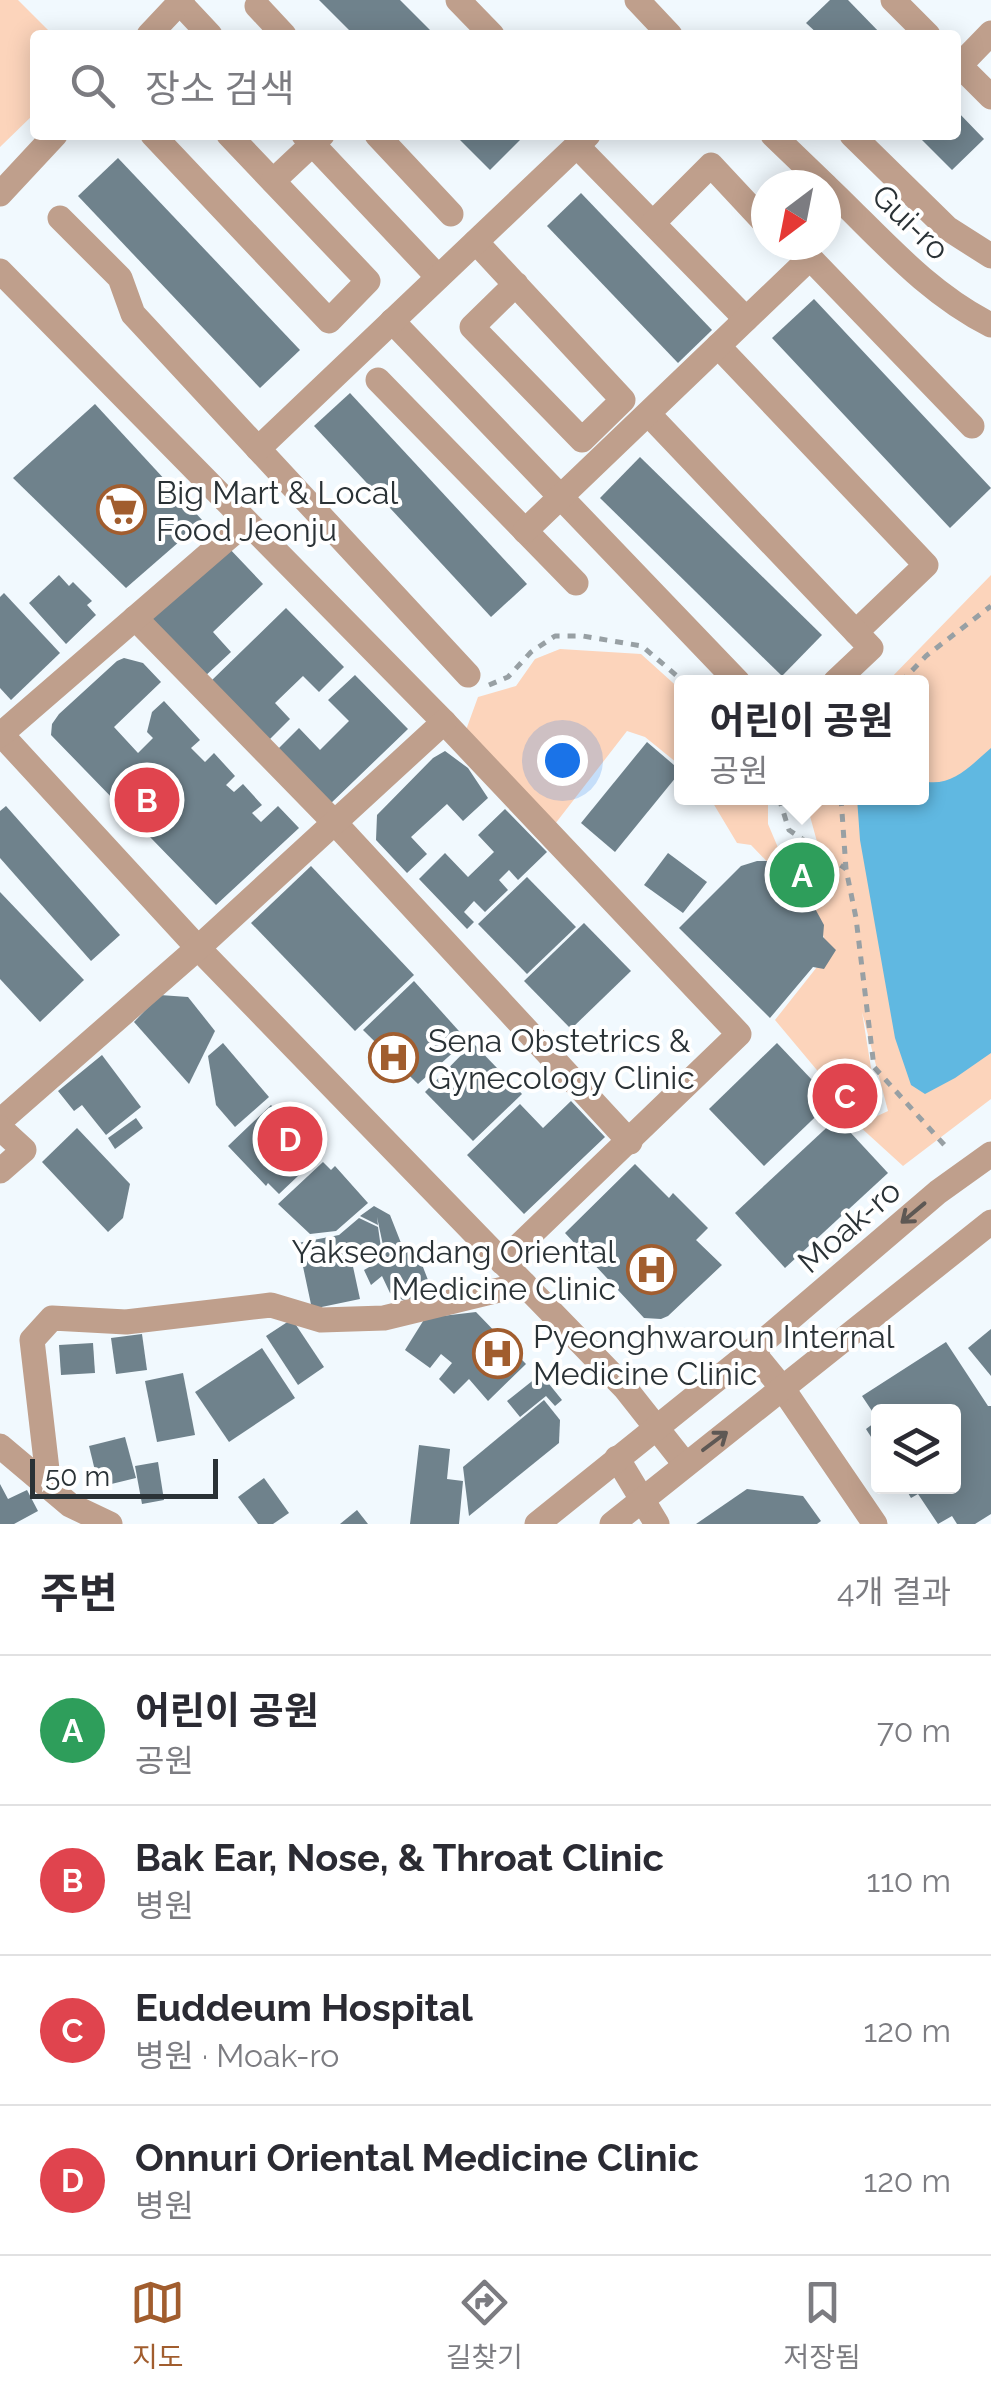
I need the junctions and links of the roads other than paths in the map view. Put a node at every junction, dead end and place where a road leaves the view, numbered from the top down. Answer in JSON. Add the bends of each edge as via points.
{"nodes":[{"id":1,"x":458,"y":0,"type":"edge"},
{"id":2,"x":636,"y":0,"type":"edge"},
{"id":3,"x":893,"y":0,"type":"edge"},
{"id":4,"x":181,"y":1,"type":"edge"},
{"id":5,"x":257,"y":6,"type":"dead end"},
{"id":6,"x":154,"y":30,"type":"edge"},
{"id":7,"x":206,"y":30,"type":"edge"},
{"id":8,"x":279,"y":30,"type":"edge"},
{"id":9,"x":487,"y":30,"type":"edge"},
{"id":10,"x":665,"y":30,"type":"edge"},
{"id":11,"x":923,"y":30,"type":"edge"},
{"id":12,"x":991,"y":33,"type":"edge"},
{"id":13,"x":961,"y":61,"type":"edge"},
{"id":14,"x":961,"y":67,"type":"edge"},
{"id":15,"x":991,"y":97,"type":"edge"},
{"id":16,"x":51,"y":140,"type":"edge"},
{"id":17,"x":158,"y":140,"type":"edge"},
{"id":18,"x":235,"y":140,"type":"edge"},
{"id":19,"x":311,"y":140,"type":"edge"},
{"id":20,"x":315,"y":140,"type":"edge"},
{"id":21,"x":383,"y":140,"type":"edge"},
{"id":22,"x":582,"y":140,"type":"edge"},
{"id":23,"x":778,"y":140,"type":"edge"},
{"id":24,"x":857,"y":140,"type":"edge"},
{"id":25,"x":809,"y":170,"type":"edge"},
{"id":26,"x":273,"y":181,"type":"junction"},
{"id":27,"x":0,"y":194,"type":"edge"},
{"id":28,"x":841,"y":201,"type":"edge"},
{"id":29,"x":751,"y":208,"type":"edge"},
{"id":30,"x":452,"y":214,"type":"dead end"},
{"id":31,"x":60,"y":218,"type":"dead end"},
{"id":32,"x":652,"y":223,"type":"junction"},
{"id":33,"x":476,"y":242,"type":"junction"},
{"id":34,"x":991,"y":256,"type":"edge"},
{"id":35,"x":0,"y":271,"type":"edge"},
{"id":36,"x":438,"y":277,"type":"junction"},
{"id":37,"x":516,"y":284,"type":"junction"},
{"id":38,"x":746,"y":319,"type":"junction"},
{"id":39,"x":392,"y":321,"type":"junction"},
{"id":40,"x":991,"y":326,"type":"edge"},
{"id":41,"x":718,"y":346,"type":"junction"},
{"id":42,"x":378,"y":380,"type":"dead end"},
{"id":43,"x":656,"y":422,"type":"dead end"},
{"id":44,"x":972,"y":426,"type":"dead end"},
{"id":45,"x":258,"y":448,"type":"junction"},
{"id":46,"x":561,"y":496,"type":"junction"},
{"id":47,"x":244,"y":522,"type":"junction"},
{"id":48,"x":526,"y":531,"type":"junction"},
{"id":49,"x":576,"y":583,"type":"dead end"},
{"id":50,"x":135,"y":618,"type":"junction"},
{"id":51,"x":856,"y":632,"type":"junction"},
{"id":52,"x":731,"y":675,"type":"edge"},
{"id":53,"x":842,"y":675,"type":"edge"},
{"id":54,"x":477,"y":681,"type":"road end"},
{"id":55,"x":444,"y":722,"type":"junction"},
{"id":56,"x":0,"y":734,"type":"edge"},
{"id":57,"x":335,"y":823,"type":"junction"},
{"id":58,"x":198,"y":948,"type":"junction"},
{"id":59,"x":0,"y":1124,"type":"edge"},
{"id":60,"x":630,"y":1142,"type":"junction"},
{"id":61,"x":991,"y":1154,"type":"edge"},
{"id":62,"x":10,"y":1162,"type":"dead end"},
{"id":63,"x":991,"y":1222,"type":"edge"},
{"id":64,"x":502,"y":1262,"type":"junction"},
{"id":65,"x":524,"y":1284,"type":"junction"},
{"id":66,"x":752,"y":1351,"type":"junction"},
{"id":67,"x":783,"y":1389,"type":"junction"},
{"id":68,"x":656,"y":1430,"type":"junction"},
{"id":69,"x":0,"y":1446,"type":"edge"},
{"id":70,"x":617,"y":1458,"type":"junction"},
{"id":71,"x":685,"y":1464,"type":"junction"},
{"id":72,"x":49,"y":1488,"type":"junction"},
{"id":73,"x":642,"y":1499,"type":"junction"},
{"id":74,"x":110,"y":1524,"type":"edge"},
{"id":75,"x":537,"y":1524,"type":"edge"},
{"id":76,"x":612,"y":1524,"type":"edge"},
{"id":77,"x":657,"y":1524,"type":"edge"},
{"id":78,"x":875,"y":1524,"type":"edge"}],
"edges":[{"from":1,"to":9,"type":"street"},
{"from":2,"to":10,"type":"street"},
{"from":3,"to":11,"type":"street"},
{"from":4,"to":6,"type":"street"},
{"from":4,"to":7,"type":"street"},
{"from":5,"to":8,"type":"street"},
{"from":12,"to":13,"type":"street"},
{"from":14,"to":15,"type":"street"},
{"from":16,"to":27,"type":"street"},
{"from":17,"to":26,"type":"street","via":[[329,321],[368,281]]},
{"from":18,"to":26,"type":"street"},
{"from":19,"to":26,"type":"street"},
{"from":20,"to":36,"type":"street"},
{"from":21,"to":30,"type":"street"},
{"from":22,"to":32,"type":"street"},
{"from":22,"to":33,"type":"street"},
{"from":23,"to":25,"type":"street","name":"Gui-ro"},
{"from":24,"to":34,"type":"street","via":[[947,228]]},
{"from":28,"to":40,"type":"street","name":"Gui-ro","via":[[920,278]]},
{"from":29,"to":32,"type":"street","via":[[711,166]]},
{"from":31,"to":45,"type":"street","via":[[120,278],[134,314]]},
{"from":32,"to":38,"type":"street"},
{"from":33,"to":36,"type":"street"},
{"from":33,"to":37,"type":"street"},
{"from":35,"to":47,"type":"street"},
{"from":36,"to":39,"type":"street"},
{"from":37,"to":37,"type":"street","via":[[624,400],[582,440],[472,328]]},
{"from":38,"to":41,"type":"street"},
{"from":38,"to":44,"type":"street","via":[[810,258]]},
{"from":39,"to":45,"type":"street"},
{"from":39,"to":46,"type":"street"},
{"from":41,"to":46,"type":"street"},
{"from":41,"to":51,"type":"street","via":[[926,564]]},
{"from":42,"to":48,"type":"street"},
{"from":43,"to":51,"type":"street"},
{"from":45,"to":54,"type":"street"},
{"from":46,"to":48,"type":"street"},
{"from":46,"to":52,"type":"street"},
{"from":47,"to":50,"type":"street"},
{"from":47,"to":55,"type":"street"},
{"from":48,"to":49,"type":"street"},
{"from":50,"to":56,"type":"street"},
{"from":50,"to":57,"type":"street"},
{"from":51,"to":53,"type":"street","via":[[871,648]]},
{"from":55,"to":57,"type":"street"},
{"from":55,"to":60,"type":"street","via":[[739,1034]]},
{"from":56,"to":58,"type":"street"},
{"from":57,"to":58,"type":"street"},
{"from":57,"to":60,"type":"street"},
{"from":58,"to":59,"type":"street"},
{"from":58,"to":64,"type":"street"},
{"from":59,"to":62,"type":"street","via":[[24,1150],[0,1171]]},
{"from":60,"to":64,"type":"street"},
{"from":61,"to":66,"type":"street","name":"Moak-ro","one_way":true},
{"from":63,"to":67,"type":"street"},
{"from":64,"to":65,"type":"street"},
{"from":65,"to":68,"type":"street","via":[[625,1388]]},
{"from":65,"to":72,"type":"street","via":[[384,1318],[320,1320],[272,1306],[126,1322],[52,1318],[32,1340]]},
{"from":66,"to":67,"type":"street"},
{"from":66,"to":68,"type":"street","name":"Moak-ro"},
{"from":71,"to":67,"type":"street","one_way":true},
{"from":67,"to":78,"type":"street"},
{"from":68,"to":70,"type":"street","name":"Moak-ro"},
{"from":68,"to":71,"type":"street"},
{"from":69,"to":72,"type":"street"},
{"from":70,"to":73,"type":"street"},
{"from":70,"to":75,"type":"street","name":"Moak-ro"},
{"from":71,"to":73,"type":"street"},
{"from":72,"to":74,"type":"street"},
{"from":73,"to":76,"type":"street"},
{"from":73,"to":77,"type":"street"}]}
